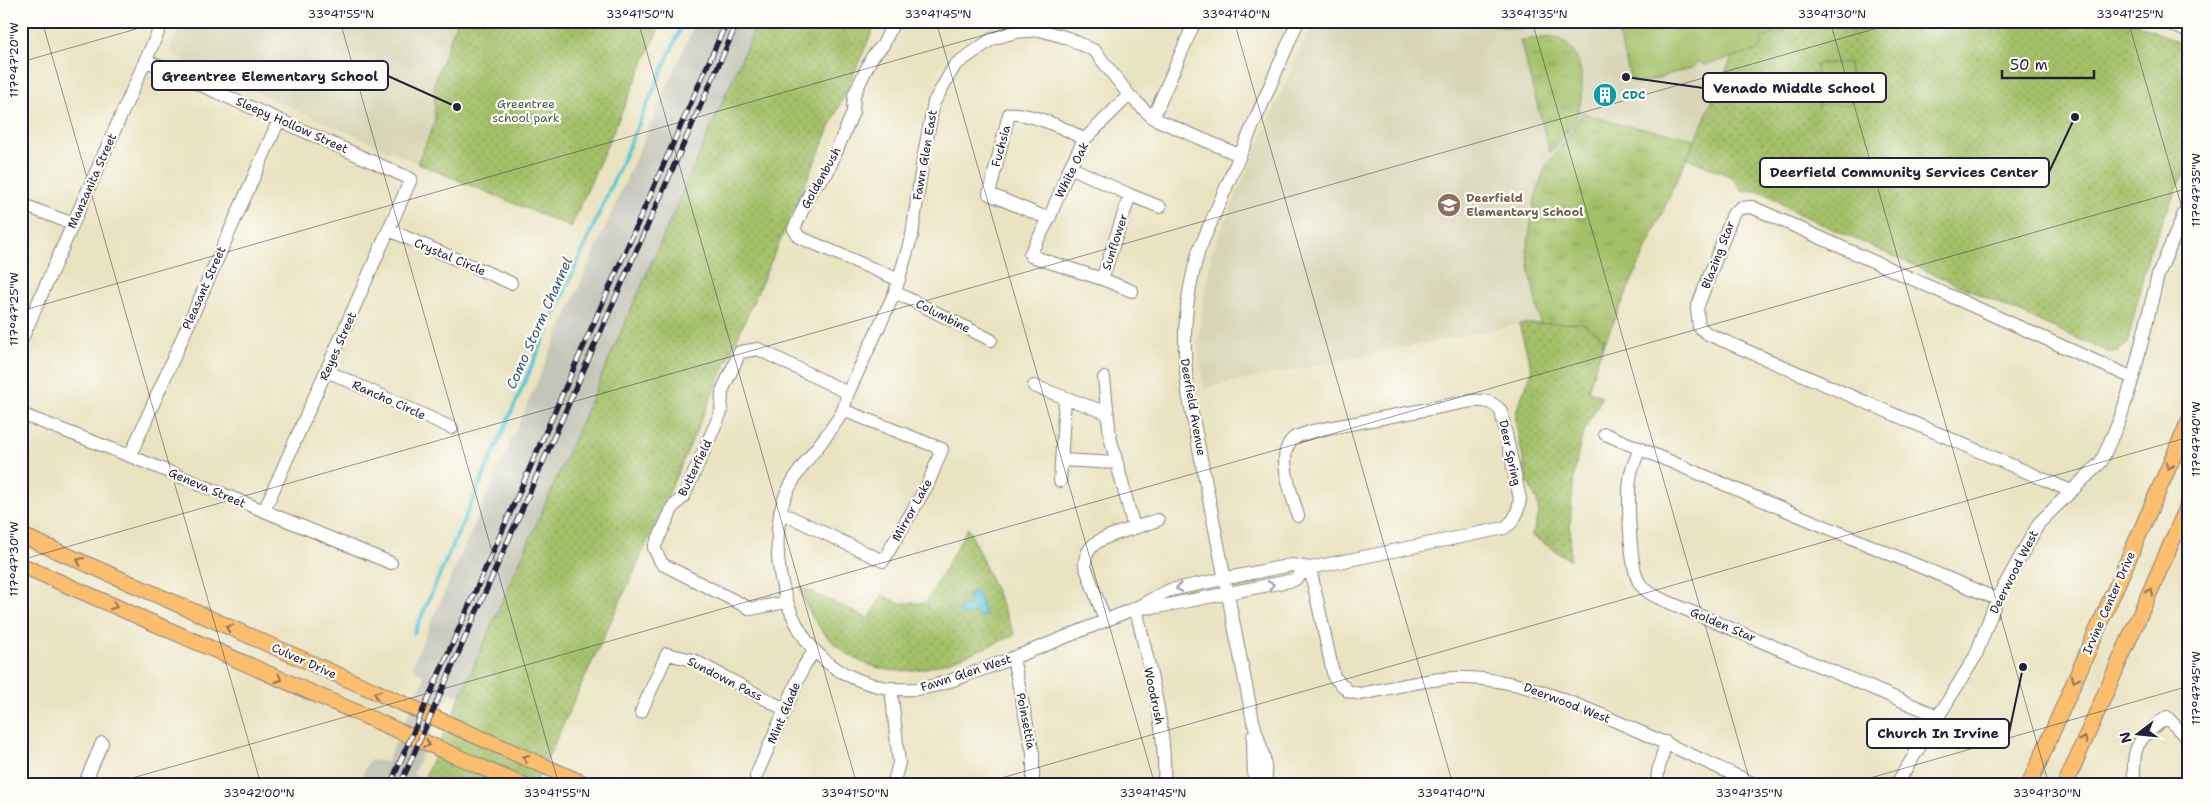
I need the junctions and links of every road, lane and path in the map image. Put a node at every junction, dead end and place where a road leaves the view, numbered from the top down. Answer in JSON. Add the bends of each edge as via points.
{"nodes":[{"id":1,"x":163,"y":21,"type":"edge"},
{"id":2,"x":894,"y":21,"type":"edge"},
{"id":3,"x":1195,"y":21,"type":"edge"},
{"id":4,"x":1298,"y":21,"type":"edge"},
{"id":5,"x":2164,"y":21,"type":"edge"},
{"id":6,"x":1042,"y":26,"type":"edge"},
{"id":7,"x":2189,"y":32,"type":"edge"},
{"id":8,"x":145,"y":60,"type":"junction"},
{"id":9,"x":1129,"y":95,"type":"junction"},
{"id":10,"x":1153,"y":118,"type":"junction"},
{"id":11,"x":278,"y":120,"type":"junction"},
{"id":12,"x":1084,"y":140,"type":"junction"},
{"id":13,"x":1239,"y":155,"type":"junction"},
{"id":14,"x":1070,"y":167,"type":"junction"},
{"id":15,"x":411,"y":179,"type":"joint"},
{"id":16,"x":1130,"y":195,"type":"junction"},
{"id":17,"x":21,"y":204,"type":"edge"},
{"id":18,"x":1160,"y":207,"type":"dead end"},
{"id":19,"x":2188,"y":207,"type":"edge"},
{"id":20,"x":1049,"y":219,"type":"junction"},
{"id":21,"x":73,"y":224,"type":"junction"},
{"id":22,"x":2184,"y":226,"type":"edge"},
{"id":23,"x":389,"y":230,"type":"junction"},
{"id":24,"x":1030,"y":255,"type":"joint"},
{"id":25,"x":1102,"y":279,"type":"junction"},
{"id":26,"x":511,"y":283,"type":"dead end"},
{"id":27,"x":897,"y":286,"type":"junction"},
{"id":28,"x":1132,"y":291,"type":"dead end"},
{"id":29,"x":990,"y":340,"type":"dead end"},
{"id":30,"x":21,"y":341,"type":"edge"},
{"id":31,"x":327,"y":372,"type":"junction"},
{"id":32,"x":1104,"y":378,"type":"dead end"},
{"id":33,"x":2133,"y":378,"type":"junction"},
{"id":34,"x":1034,"y":386,"type":"dead end"},
{"id":35,"x":848,"y":393,"type":"junction"},
{"id":36,"x":1064,"y":398,"type":"junction"},
{"id":37,"x":843,"y":410,"type":"junction"},
{"id":38,"x":1107,"y":413,"type":"junction"},
{"id":39,"x":21,"y":414,"type":"edge"},
{"id":40,"x":2189,"y":421,"type":"edge"},
{"id":41,"x":452,"y":428,"type":"dead end"},
{"id":42,"x":1605,"y":434,"type":"dead end"},
{"id":43,"x":1640,"y":448,"type":"junction"},
{"id":44,"x":130,"y":456,"type":"junction"},
{"id":45,"x":1061,"y":460,"type":"junction"},
{"id":46,"x":1117,"y":463,"type":"junction"},
{"id":47,"x":1060,"y":481,"type":"dead end"},
{"id":48,"x":2071,"y":491,"type":"junction"},
{"id":49,"x":2189,"y":503,"type":"edge"},
{"id":50,"x":264,"y":512,"type":"junction"},
{"id":51,"x":780,"y":512,"type":"junction"},
{"id":52,"x":1298,"y":516,"type":"dead end"},
{"id":53,"x":1158,"y":520,"type":"dead end"},
{"id":54,"x":1134,"y":528,"type":"junction"},
{"id":55,"x":21,"y":535,"type":"edge"},
{"id":56,"x":391,"y":563,"type":"dead end"},
{"id":57,"x":21,"y":565,"type":"edge"},
{"id":58,"x":1310,"y":568,"type":"junction"},
{"id":59,"x":1226,"y":579,"type":"junction"},
{"id":60,"x":1228,"y":594,"type":"junction"},
{"id":61,"x":1997,"y":599,"type":"junction"},
{"id":62,"x":786,"y":602,"type":"junction"},
{"id":63,"x":1136,"y":608,"type":"junction"},
{"id":64,"x":1105,"y":620,"type":"junction"},
{"id":65,"x":814,"y":651,"type":"junction"},
{"id":66,"x":1013,"y":658,"type":"junction"},
{"id":67,"x":893,"y":688,"type":"junction"},
{"id":68,"x":786,"y":710,"type":"junction"},
{"id":69,"x":641,"y":712,"type":"dead end"},
{"id":70,"x":1938,"y":716,"type":"junction"},
{"id":71,"x":1253,"y":720,"type":"junction"},
{"id":72,"x":2189,"y":741,"type":"edge"},
{"id":73,"x":1666,"y":742,"type":"junction"},
{"id":74,"x":102,"y":743,"type":"dead end"},
{"id":75,"x":756,"y":776,"type":"dead end"},
{"id":76,"x":1735,"y":780,"type":"edge"},
{"id":77,"x":84,"y":785,"type":"edge"},
{"id":78,"x":522,"y":785,"type":"edge"},
{"id":79,"x":587,"y":785,"type":"edge"},
{"id":80,"x":893,"y":785,"type":"edge"},
{"id":81,"x":1032,"y":785,"type":"edge"},
{"id":82,"x":1164,"y":785,"type":"edge"},
{"id":83,"x":1254,"y":785,"type":"edge"},
{"id":84,"x":1267,"y":785,"type":"edge"},
{"id":85,"x":1656,"y":785,"type":"edge"},
{"id":86,"x":1757,"y":785,"type":"edge"},
{"id":87,"x":1896,"y":785,"type":"edge"},
{"id":88,"x":2029,"y":785,"type":"edge"},
{"id":89,"x":2065,"y":785,"type":"edge"},
{"id":90,"x":2134,"y":785,"type":"edge"}],
"edges":[{"from":1,"to":8,"type":"street","name":"Manzanita Street"},
{"from":2,"to":27,"type":"street","name":"Goldenbush","via":[[854,95],[853,112],[827,173],[812,189],[794,229],[799,237]]},
{"from":3,"to":10,"type":"street"},
{"from":4,"to":13,"type":"street","name":"Deerfield Avenue"},
{"from":5,"to":7,"type":"street"},
{"from":6,"to":9,"type":"street","name":"Fawn Glen East","via":[[1094,51]]},
{"from":6,"to":27,"type":"street","name":"Fawn Glen East","via":[[992,39],[955,65],[934,102],[912,235]]},
{"from":8,"to":11,"type":"street","name":"Sleepy Hollow Street"},
{"from":8,"to":21,"type":"street","name":"Manzanita Street"},
{"from":9,"to":10,"type":"street","name":"Fawn Glen East"},
{"from":9,"to":12,"type":"street","name":"White Oak"},
{"from":10,"to":13,"type":"street","name":"Fawn Glen East"},
{"from":11,"to":15,"type":"street","name":"Sleepy Hollow Street"},
{"from":11,"to":44,"type":"street","name":"Pleasant Street"},
{"from":12,"to":14,"type":"street","name":"White Oak"},
{"from":12,"to":20,"type":"street","name":"Fuchsia","via":[[1058,126],[1010,114],[989,194]]},
{"from":13,"to":59,"type":"street","name":"Deerfield Avenue","via":[[1199,250],[1184,321],[1188,393]]},
{"from":14,"to":16,"type":"street"},
{"from":14,"to":20,"type":"street","name":"White Oak"},
{"from":15,"to":23,"type":"street","name":"Reyes Street"},
{"from":16,"to":18,"type":"street"},
{"from":16,"to":25,"type":"street","name":"Sunflower"},
{"from":17,"to":21,"type":"street"},
{"from":19,"to":22,"type":"street","name":"Deerwood West"},
{"from":20,"to":24,"type":"street","name":"White Oak"},
{"from":21,"to":30,"type":"street","name":"Manzanita Street"},
{"from":22,"to":33,"type":"street","name":"Deerwood West","via":[[2158,275]]},
{"from":23,"to":26,"type":"street","name":"Crystal Circle"},
{"from":23,"to":31,"type":"street","name":"Reyes Street"},
{"from":24,"to":25,"type":"street","name":"Sunflower"},
{"from":25,"to":28,"type":"street"},
{"from":27,"to":29,"type":"street","name":"Columbine"},
{"from":27,"to":35,"type":"street","name":"Fawn Glen East"},
{"from":31,"to":41,"type":"street","name":"Rancho Circle"},
{"from":31,"to":50,"type":"street","name":"Reyes Street"},
{"from":32,"to":38,"type":"street"},
{"from":33,"to":48,"type":"street","name":"Deerwood West","via":[[2101,462]]},
{"from":33,"to":48,"type":"street","name":"Blazing Star","via":[[1752,207],[1740,208],[1734,214],[1697,308],[1699,327],[1708,334]]},
{"from":34,"to":36,"type":"street"},
{"from":35,"to":37,"type":"street","name":"Fawn Glen West"},
{"from":35,"to":62,"type":"street","name":"Butterfield","via":[[758,349],[740,352],[722,391],[721,412],[684,496],[673,507],[654,548],[662,564],[751,609]]},
{"from":36,"to":38,"type":"street"},
{"from":36,"to":45,"type":"street"},
{"from":37,"to":51,"type":"street","name":"Fawn Glen West","via":[[788,489]]},
{"from":37,"to":51,"type":"street","name":"Mirror Lake","via":[[942,449],[928,484],[883,561]]},
{"from":38,"to":46,"type":"street"},
{"from":39,"to":44,"type":"street","name":"Geneva Street"},
{"from":40,"to":88,"type":"main road","name":"Irvine Center Drive","one_way":true},
{"from":42,"to":43,"type":"street"},
{"from":43,"to":61,"type":"street"},
{"from":43,"to":70,"type":"street","name":"Golden Star","via":[[1631,473],[1629,500],[1633,567],[1646,591]]},
{"from":44,"to":50,"type":"street","name":"Geneva Street"},
{"from":45,"to":46,"type":"street"},
{"from":45,"to":47,"type":"street"},
{"from":46,"to":54,"type":"street"},
{"from":48,"to":61,"type":"street","name":"Deerwood West","via":[[2039,523]]},
{"from":89,"to":49,"type":"main road","one_way":true},
{"from":50,"to":56,"type":"street","name":"Geneva Street"},
{"from":51,"to":62,"type":"street","name":"Fawn Glen West","via":[[777,539]]},
{"from":52,"to":58,"type":"street","name":"Deer Spring","via":[[1285,469],[1285,450],[1294,439],[1313,431],[1471,401],[1483,400],[1494,404],[1501,412],[1520,499],[1518,513],[1511,524]]},
{"from":53,"to":54,"type":"street"},
{"from":54,"to":64,"type":"street","via":[[1100,540],[1087,551],[1084,559]]},
{"from":79,"to":55,"type":"main road","name":"Culver Drive","one_way":true},
{"from":57,"to":78,"type":"main road","one_way":true},
{"from":58,"to":59,"type":"street","name":"Deer Spring","via":[[1291,565]]},
{"from":60,"to":58,"type":"street","name":"Deer Spring","one_way":true,"via":[[1294,580]]},
{"from":58,"to":73,"type":"street","name":"Deerwood West","via":[[1334,677],[1348,691],[1360,694],[1437,680],[1496,680],[1554,696]]},
{"from":59,"to":60,"type":"street","name":"Deerfield Avenue"},
{"from":59,"to":63,"type":"street","name":"Fawn Glen West","one_way":true,"via":[[1170,590]]},
{"from":60,"to":63,"type":"street","name":"Fawn Glen West","via":[[1158,608]]},
{"from":60,"to":71,"type":"street","name":"Deerfield Avenue"},
{"from":61,"to":70,"type":"street","name":"Deerwood West","via":[[1975,657]]},
{"from":62,"to":65,"type":"street","name":"Fawn Glen West"},
{"from":63,"to":64,"type":"street","name":"Fawn Glen West"},
{"from":63,"to":82,"type":"street","name":"Woodrush","via":[[1163,736]]},
{"from":64,"to":66,"type":"street","name":"Fawn Glen West"},
{"from":65,"to":67,"type":"street","name":"Fawn Glen West","via":[[849,676]]},
{"from":65,"to":68,"type":"street","name":"Mint Glade","via":[[804,666]]},
{"from":66,"to":67,"type":"street","name":"Fawn Glen West","via":[[918,689]]},
{"from":66,"to":81,"type":"street","name":"Poinsettia","via":[[1033,753]]},
{"from":67,"to":80,"type":"street","via":[[899,763]]},
{"from":68,"to":69,"type":"street","name":"Sundown Pass","via":[[692,660],[667,654]]},
{"from":68,"to":75,"type":"street","name":"Mint Glade"},
{"from":70,"to":87,"type":"street","name":"Deerwood West"},
{"from":71,"to":83,"type":"street","name":"Deerfield Avenue"},
{"from":71,"to":84,"type":"street","name":"Deerfield Avenue","via":[[1264,758]]},
{"from":72,"to":90,"type":"street","via":[[2166,717],[2140,739],[2133,762]]},
{"from":73,"to":76,"type":"street","name":"Deerwood West"},
{"from":73,"to":85,"type":"street"},
{"from":74,"to":77,"type":"street"},
{"from":76,"to":86,"type":"street","name":"Deerwood West"}]}
